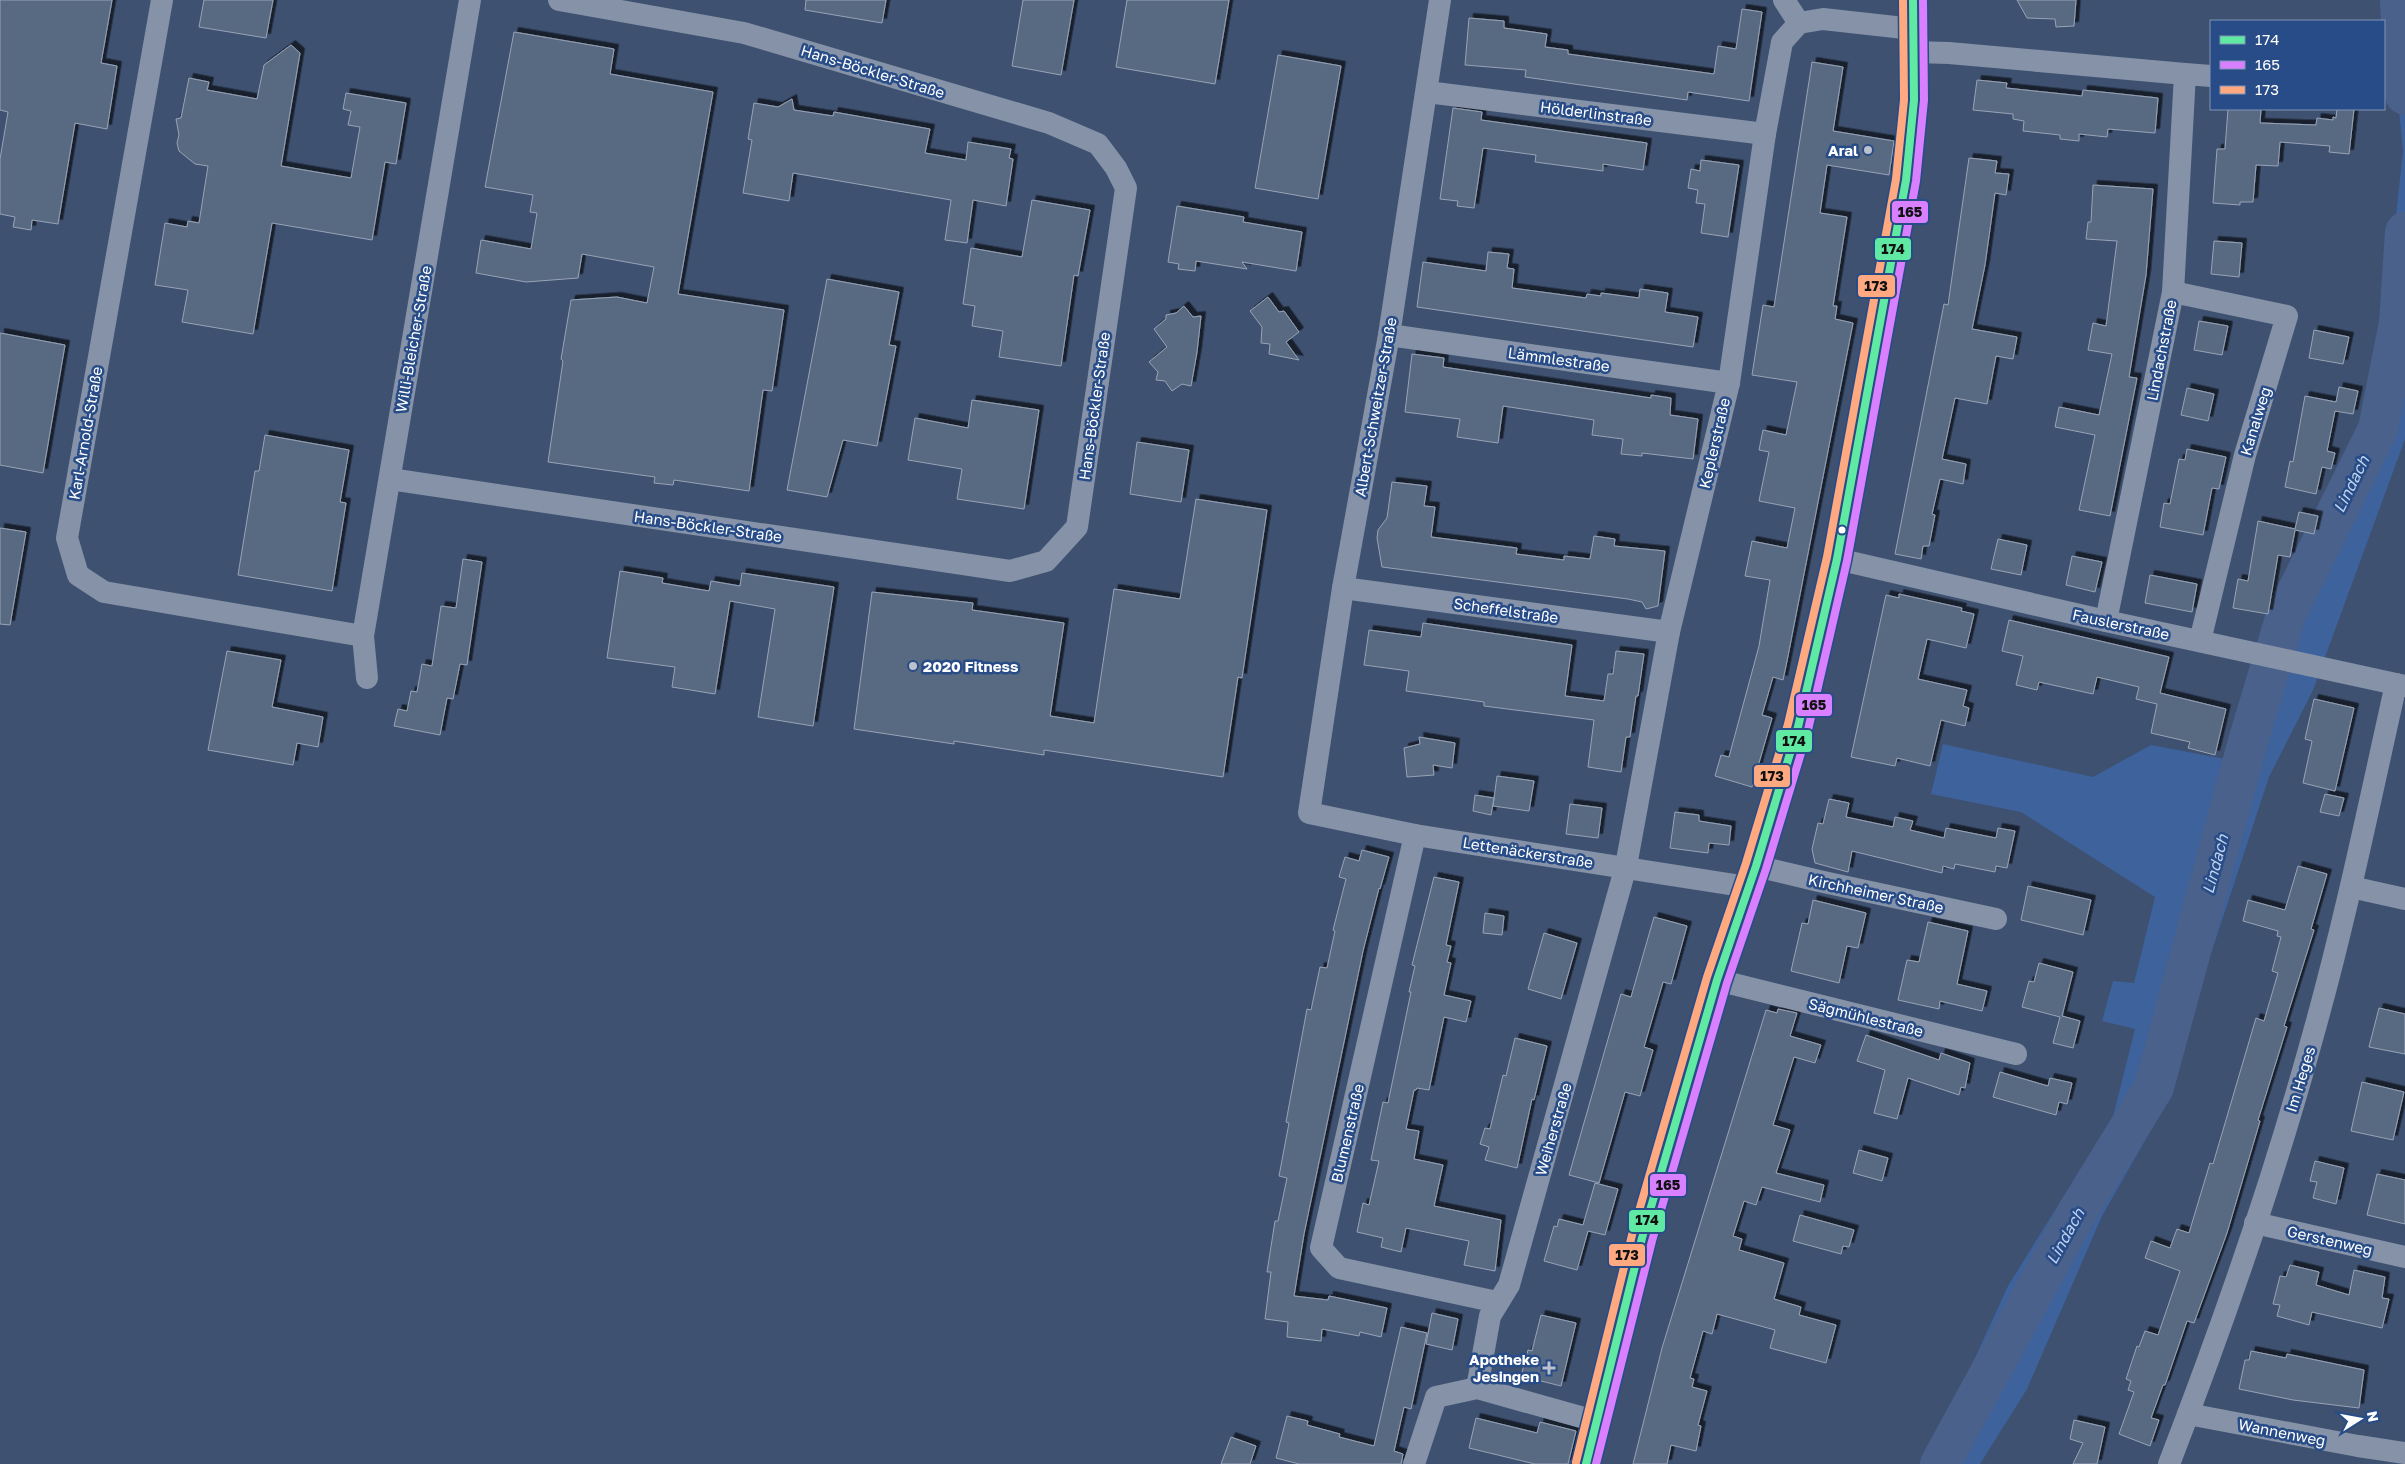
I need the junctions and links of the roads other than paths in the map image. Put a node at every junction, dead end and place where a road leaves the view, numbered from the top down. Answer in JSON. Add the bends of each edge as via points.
{"nodes":[{"id":1,"x":162,"y":0,"type":"edge"},
{"id":2,"x":470,"y":0,"type":"edge"},
{"id":3,"x":559,"y":0,"type":"edge"},
{"id":4,"x":1440,"y":0,"type":"edge"},
{"id":5,"x":1784,"y":0,"type":"edge"},
{"id":6,"x":1913,"y":0,"type":"edge"},
{"id":7,"x":1799,"y":23,"type":"junction"},
{"id":8,"x":1914,"y":40,"type":"junction"},
{"id":9,"x":2186,"y":74,"type":"junction"},
{"id":10,"x":2210,"y":76,"type":"edge"},
{"id":11,"x":1427,"y":92,"type":"junction"},
{"id":12,"x":1765,"y":134,"type":"junction"},
{"id":13,"x":2173,"y":292,"type":"junction"},
{"id":14,"x":1389,"y":335,"type":"junction"},
{"id":15,"x":1728,"y":382,"type":"junction"},
{"id":16,"x":390,"y":479,"type":"junction"},
{"id":17,"x":1837,"y":559,"type":"junction"},
{"id":18,"x":1342,"y":588,"type":"junction"},
{"id":19,"x":2106,"y":621,"type":"junction"},
{"id":20,"x":1669,"y":632,"type":"junction"},
{"id":21,"x":363,"y":636,"type":"junction"},
{"id":22,"x":2200,"y":641,"type":"junction"},
{"id":23,"x":366,"y":678,"type":"dead end"},
{"id":24,"x":2401,"y":685,"type":"edge"},
{"id":25,"x":1309,"y":813,"type":"joint"},
{"id":26,"x":1415,"y":835,"type":"junction"},
{"id":27,"x":1626,"y":866,"type":"junction"},
{"id":28,"x":1752,"y":876,"type":"junction"},
{"id":29,"x":2351,"y":887,"type":"junction"},
{"id":30,"x":2405,"y":899,"type":"edge"},
{"id":31,"x":1996,"y":919,"type":"dead end"},
{"id":32,"x":1717,"y":980,"type":"junction"},
{"id":33,"x":2016,"y":1054,"type":"dead end"},
{"id":34,"x":2256,"y":1223,"type":"junction"},
{"id":35,"x":2405,"y":1257,"type":"edge"},
{"id":36,"x":1497,"y":1302,"type":"junction"},
{"id":37,"x":1477,"y":1388,"type":"junction"},
{"id":38,"x":2188,"y":1414,"type":"junction"},
{"id":39,"x":1595,"y":1421,"type":"junction"},
{"id":40,"x":2405,"y":1453,"type":"edge"},
{"id":41,"x":1414,"y":1464,"type":"edge"},
{"id":42,"x":1586,"y":1464,"type":"edge"},
{"id":43,"x":2169,"y":1464,"type":"edge"}],
"edges":[{"from":1,"to":21,"type":"street","name":"Karl-Arnold-Straße","via":[[66,538],[78,575],[104,592]]},
{"from":2,"to":16,"type":"street","name":"Willi-Bleicher-Straße"},
{"from":3,"to":16,"type":"street","name":"Hans-Böckler-Straße","via":[[744,33],[1049,123],[1098,144],[1126,188],[1077,526],[1046,561],[1010,571]]},
{"from":4,"to":11,"type":"street","name":"Albert-Schweitzer-Straße"},
{"from":5,"to":7,"type":"street"},
{"from":6,"to":8,"type":"main road"},
{"from":7,"to":8,"type":"street","via":[[1823,19]]},
{"from":7,"to":12,"type":"street","name":"Keplerstraße","via":[[1782,42]]},
{"from":8,"to":9,"type":"street","via":[[1949,53]]},
{"from":8,"to":17,"type":"main road","via":[[1914,100],[1906,180]]},
{"from":9,"to":10,"type":"street"},
{"from":9,"to":13,"type":"street","name":"Lindachstraße"},
{"from":11,"to":12,"type":"street","name":"Hölderlinstraße"},
{"from":11,"to":14,"type":"street","name":"Albert-Schweitzer-Straße"},
{"from":12,"to":15,"type":"street","name":"Keplerstraße"},
{"from":13,"to":19,"type":"street","name":"Lindachstraße"},
{"from":13,"to":22,"type":"street","name":"Kanalweg","via":[[2287,316],[2245,454]]},
{"from":14,"to":15,"type":"street","name":"Lämmlestraße"},
{"from":14,"to":18,"type":"street","name":"Albert-Schweitzer-Straße"},
{"from":15,"to":20,"type":"street","name":"Keplerstraße"},
{"from":16,"to":21,"type":"street","name":"Willi-Bleicher-Straße"},
{"from":17,"to":19,"type":"street","name":"Fauslerstraße"},
{"from":17,"to":28,"type":"main road","via":[[1798,727]]},
{"from":18,"to":20,"type":"street","name":"Scheffelstraße"},
{"from":18,"to":25,"type":"street","name":"Albert-Schweitzer-Straße"},
{"from":19,"to":22,"type":"street","name":"Fauslerstraße"},
{"from":20,"to":27,"type":"street","name":"Keplerstraße"},
{"from":21,"to":23,"type":"street","name":"Willi-Bleicher-Straße"},
{"from":22,"to":24,"type":"street","name":"Fauslerstraße"},
{"from":24,"to":29,"type":"street","name":"Im Heges"},
{"from":25,"to":26,"type":"street","name":"Lettenäckerstraße"},
{"from":26,"to":27,"type":"street","name":"Lettenäckerstraße"},
{"from":26,"to":36,"type":"street","name":"Blumenstraße","via":[[1321,1248],[1339,1268]]},
{"from":27,"to":28,"type":"street","name":"Lettenäckerstraße"},
{"from":27,"to":36,"type":"street","name":"Weiherstraße","via":[[1509,1285]]},
{"from":28,"to":31,"type":"street","name":"Kirchheimer Straße","via":[[1819,881]]},
{"from":28,"to":32,"type":"main road"},
{"from":29,"to":30,"type":"street"},
{"from":29,"to":34,"type":"street","name":"Im Heges","via":[[2310,1046]]},
{"from":32,"to":33,"type":"street","name":"Sägmühlestraße"},
{"from":32,"to":39,"type":"main road","via":[[1642,1238]]},
{"from":34,"to":35,"type":"street","name":"Gerstenweg"},
{"from":34,"to":38,"type":"street","name":"Im Heges"},
{"from":36,"to":37,"type":"street","name":"Weiherstraße","via":[[1490,1316]]},
{"from":37,"to":39,"type":"street"},
{"from":37,"to":41,"type":"street","via":[[1436,1397]]},
{"from":38,"to":40,"type":"street","name":"Wannenweg"},
{"from":38,"to":43,"type":"street","name":"Im Heges"},
{"from":39,"to":42,"type":"main road"}]}
